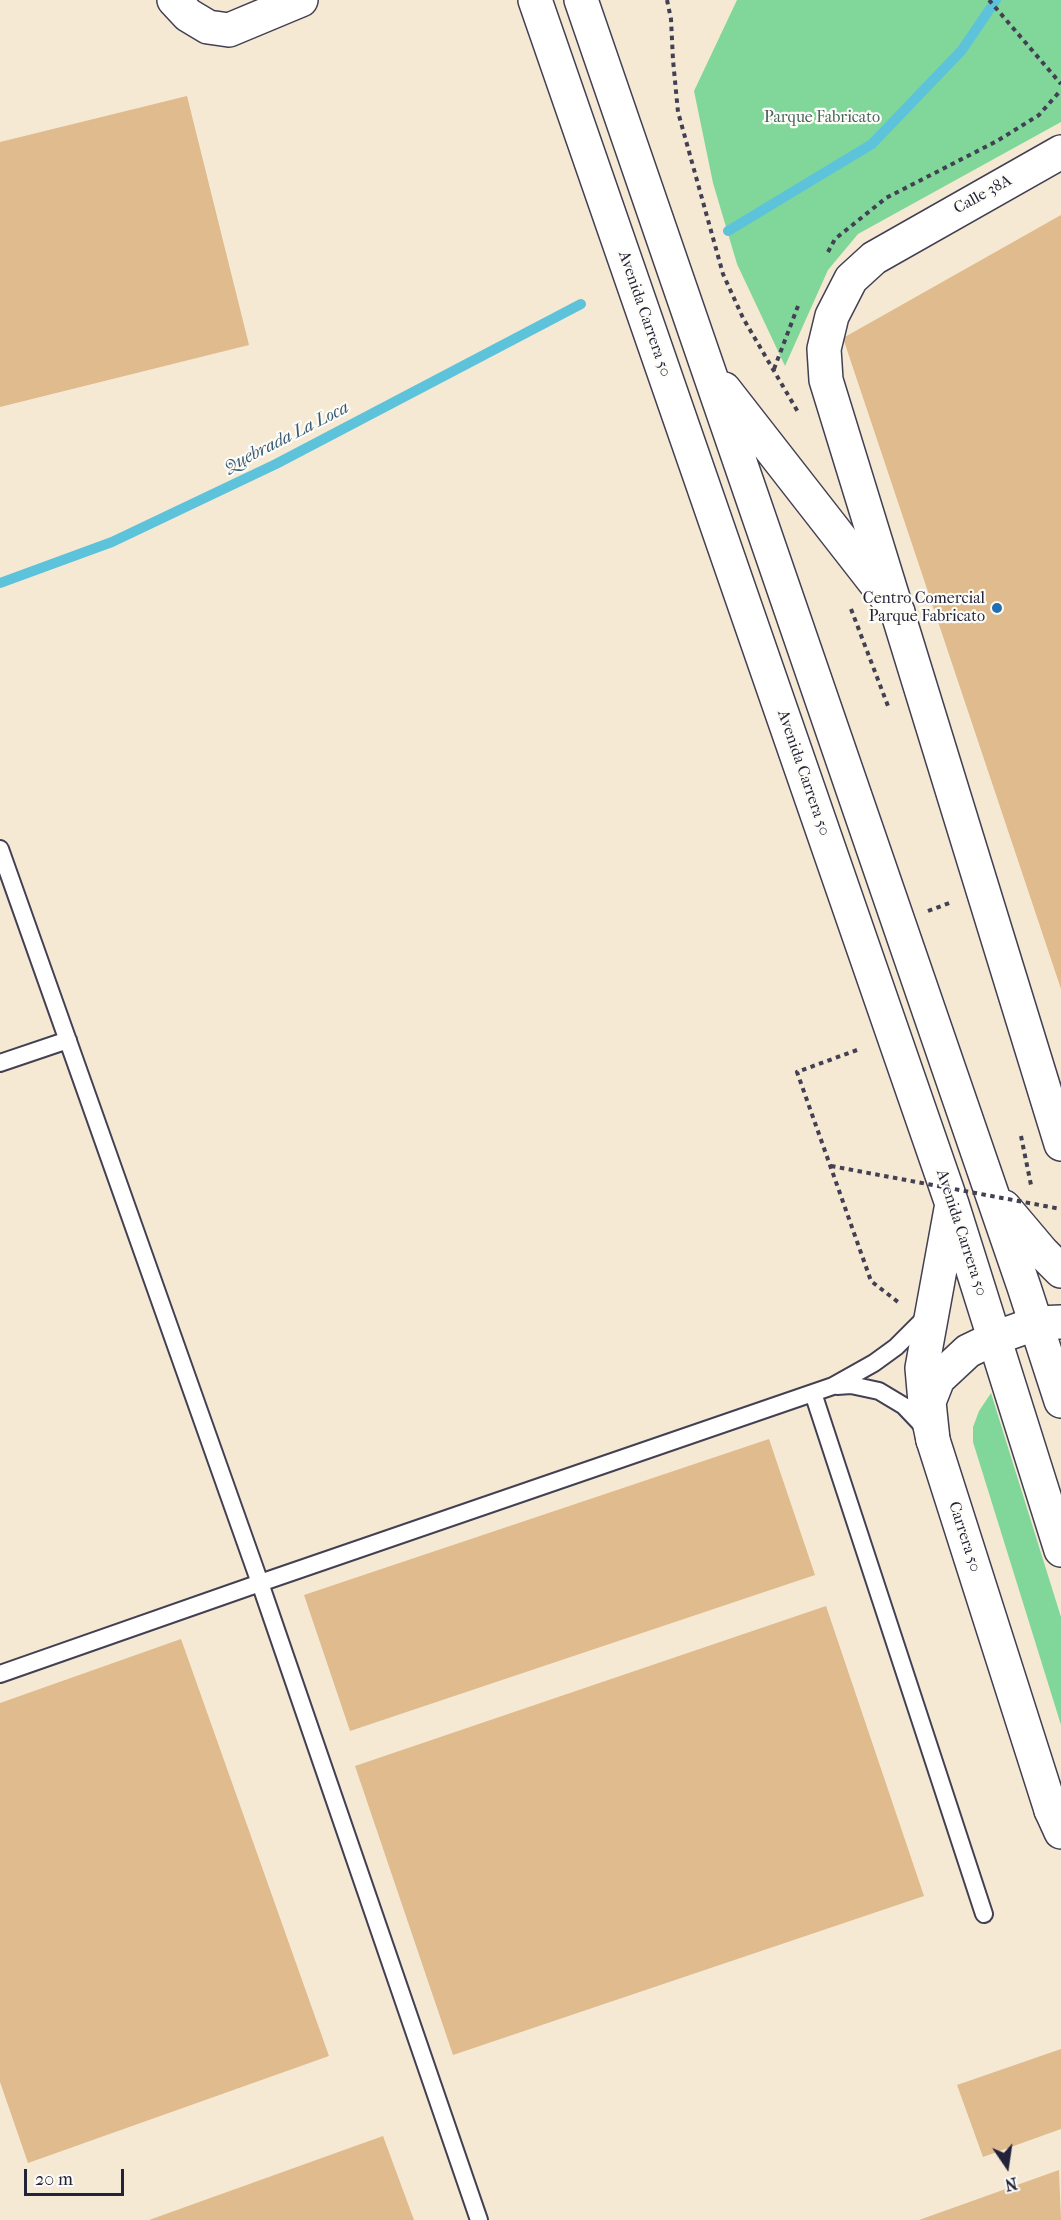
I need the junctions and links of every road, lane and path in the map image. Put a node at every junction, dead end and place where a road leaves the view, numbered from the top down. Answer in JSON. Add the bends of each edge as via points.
{"nodes":[{"id":1,"x":174,"y":0,"type":"edge"},
{"id":2,"x":301,"y":0,"type":"edge"},
{"id":3,"x":535,"y":0,"type":"edge"},
{"id":4,"x":581,"y":0,"type":"edge"},
{"id":5,"x":667,"y":0,"type":"edge"},
{"id":6,"x":989,"y":0,"type":"edge"},
{"id":7,"x":1061,"y":84,"type":"edge"},
{"id":8,"x":1061,"y":152,"type":"edge"},
{"id":9,"x":708,"y":368,"type":"junction"},
{"id":10,"x":800,"y":415,"type":"dead end"},
{"id":11,"x":898,"y":612,"type":"junction"},
{"id":12,"x":0,"y":849,"type":"edge"},
{"id":13,"x":17,"y":897,"type":"junction"},
{"id":14,"x":0,"y":900,"type":"edge"},
{"id":15,"x":68,"y":1041,"type":"junction"},
{"id":16,"x":857,"y":1050,"type":"dead end"},
{"id":17,"x":0,"y":1063,"type":"edge"},
{"id":18,"x":1061,"y":1144,"type":"edge"},
{"id":19,"x":831,"y":1166,"type":"junction"},
{"id":20,"x":992,"y":1192,"type":"junction"},
{"id":21,"x":952,"y":1204,"type":"junction"},
{"id":22,"x":1061,"y":1209,"type":"edge"},
{"id":23,"x":1061,"y":1271,"type":"edge"},
{"id":24,"x":898,"y":1302,"type":"dead end"},
{"id":25,"x":931,"y":1311,"type":"junction"},
{"id":26,"x":1049,"y":1323,"type":"edge"},
{"id":27,"x":994,"y":1338,"type":"junction"},
{"id":28,"x":833,"y":1386,"type":"junction"},
{"id":29,"x":813,"y":1393,"type":"junction"},
{"id":30,"x":1061,"y":1401,"type":"edge"},
{"id":31,"x":933,"y":1440,"type":"junction"},
{"id":32,"x":1061,"y":1550,"type":"edge"},
{"id":33,"x":260,"y":1583,"type":"junction"},
{"id":34,"x":0,"y":1674,"type":"edge"},
{"id":35,"x":1058,"y":1823,"type":"edge"},
{"id":36,"x":984,"y":1914,"type":"dead end"},
{"id":37,"x":479,"y":2220,"type":"edge"}],
"edges":[{"from":1,"to":2,"type":"main road","via":[[188,15],[208,27],[229,30]]},
{"from":3,"to":21,"type":"main road","name":"Avenida Carrera 50"},
{"from":4,"to":9,"type":"main road"},
{"from":5,"to":10,"type":"path","via":[[678,112],[723,274],[742,318]]},
{"from":6,"to":7,"type":"path"},
{"from":8,"to":11,"type":"main road","name":"Calle 38A","via":[[874,258],[851,279],[832,316],[824,350],[826,380]]},
{"from":9,"to":11,"type":"main road"},
{"from":9,"to":20,"type":"main road"},
{"from":11,"to":18,"type":"main road","name":"Calle 38A"},
{"from":12,"to":13,"type":"lane"},
{"from":13,"to":14,"type":"lane"},
{"from":13,"to":15,"type":"lane"},
{"from":15,"to":17,"type":"lane"},
{"from":15,"to":33,"type":"lane"},
{"from":16,"to":19,"type":"path","via":[[797,1071]]},
{"from":19,"to":22,"type":"path","bridge":true},
{"from":19,"to":24,"type":"path","via":[[871,1281]]},
{"from":20,"to":23,"type":"main road"},
{"from":20,"to":26,"type":"main road"},
{"from":21,"to":25,"type":"main road"},
{"from":21,"to":27,"type":"main road","name":"Avenida Carrera 50"},
{"from":25,"to":28,"type":"lane","via":[[896,1347]]},
{"from":25,"to":31,"type":"main road","via":[[922,1376]]},
{"from":26,"to":27,"type":"main road","name":"Carrera 50"},
{"from":26,"to":30,"type":"main road"},
{"from":27,"to":31,"type":"main road","name":"Carrera 50","via":[[968,1351],[938,1379],[929,1402]]},
{"from":27,"to":32,"type":"main road","name":"Avenida Carrera 50"},
{"from":28,"to":29,"type":"lane"},
{"from":28,"to":31,"type":"lane","via":[[879,1391],[911,1412]]},
{"from":29,"to":33,"type":"lane"},
{"from":29,"to":36,"type":"lane"},
{"from":31,"to":35,"type":"main road","name":"Carrera 50"},
{"from":33,"to":34,"type":"lane"},
{"from":33,"to":37,"type":"lane"}]}
